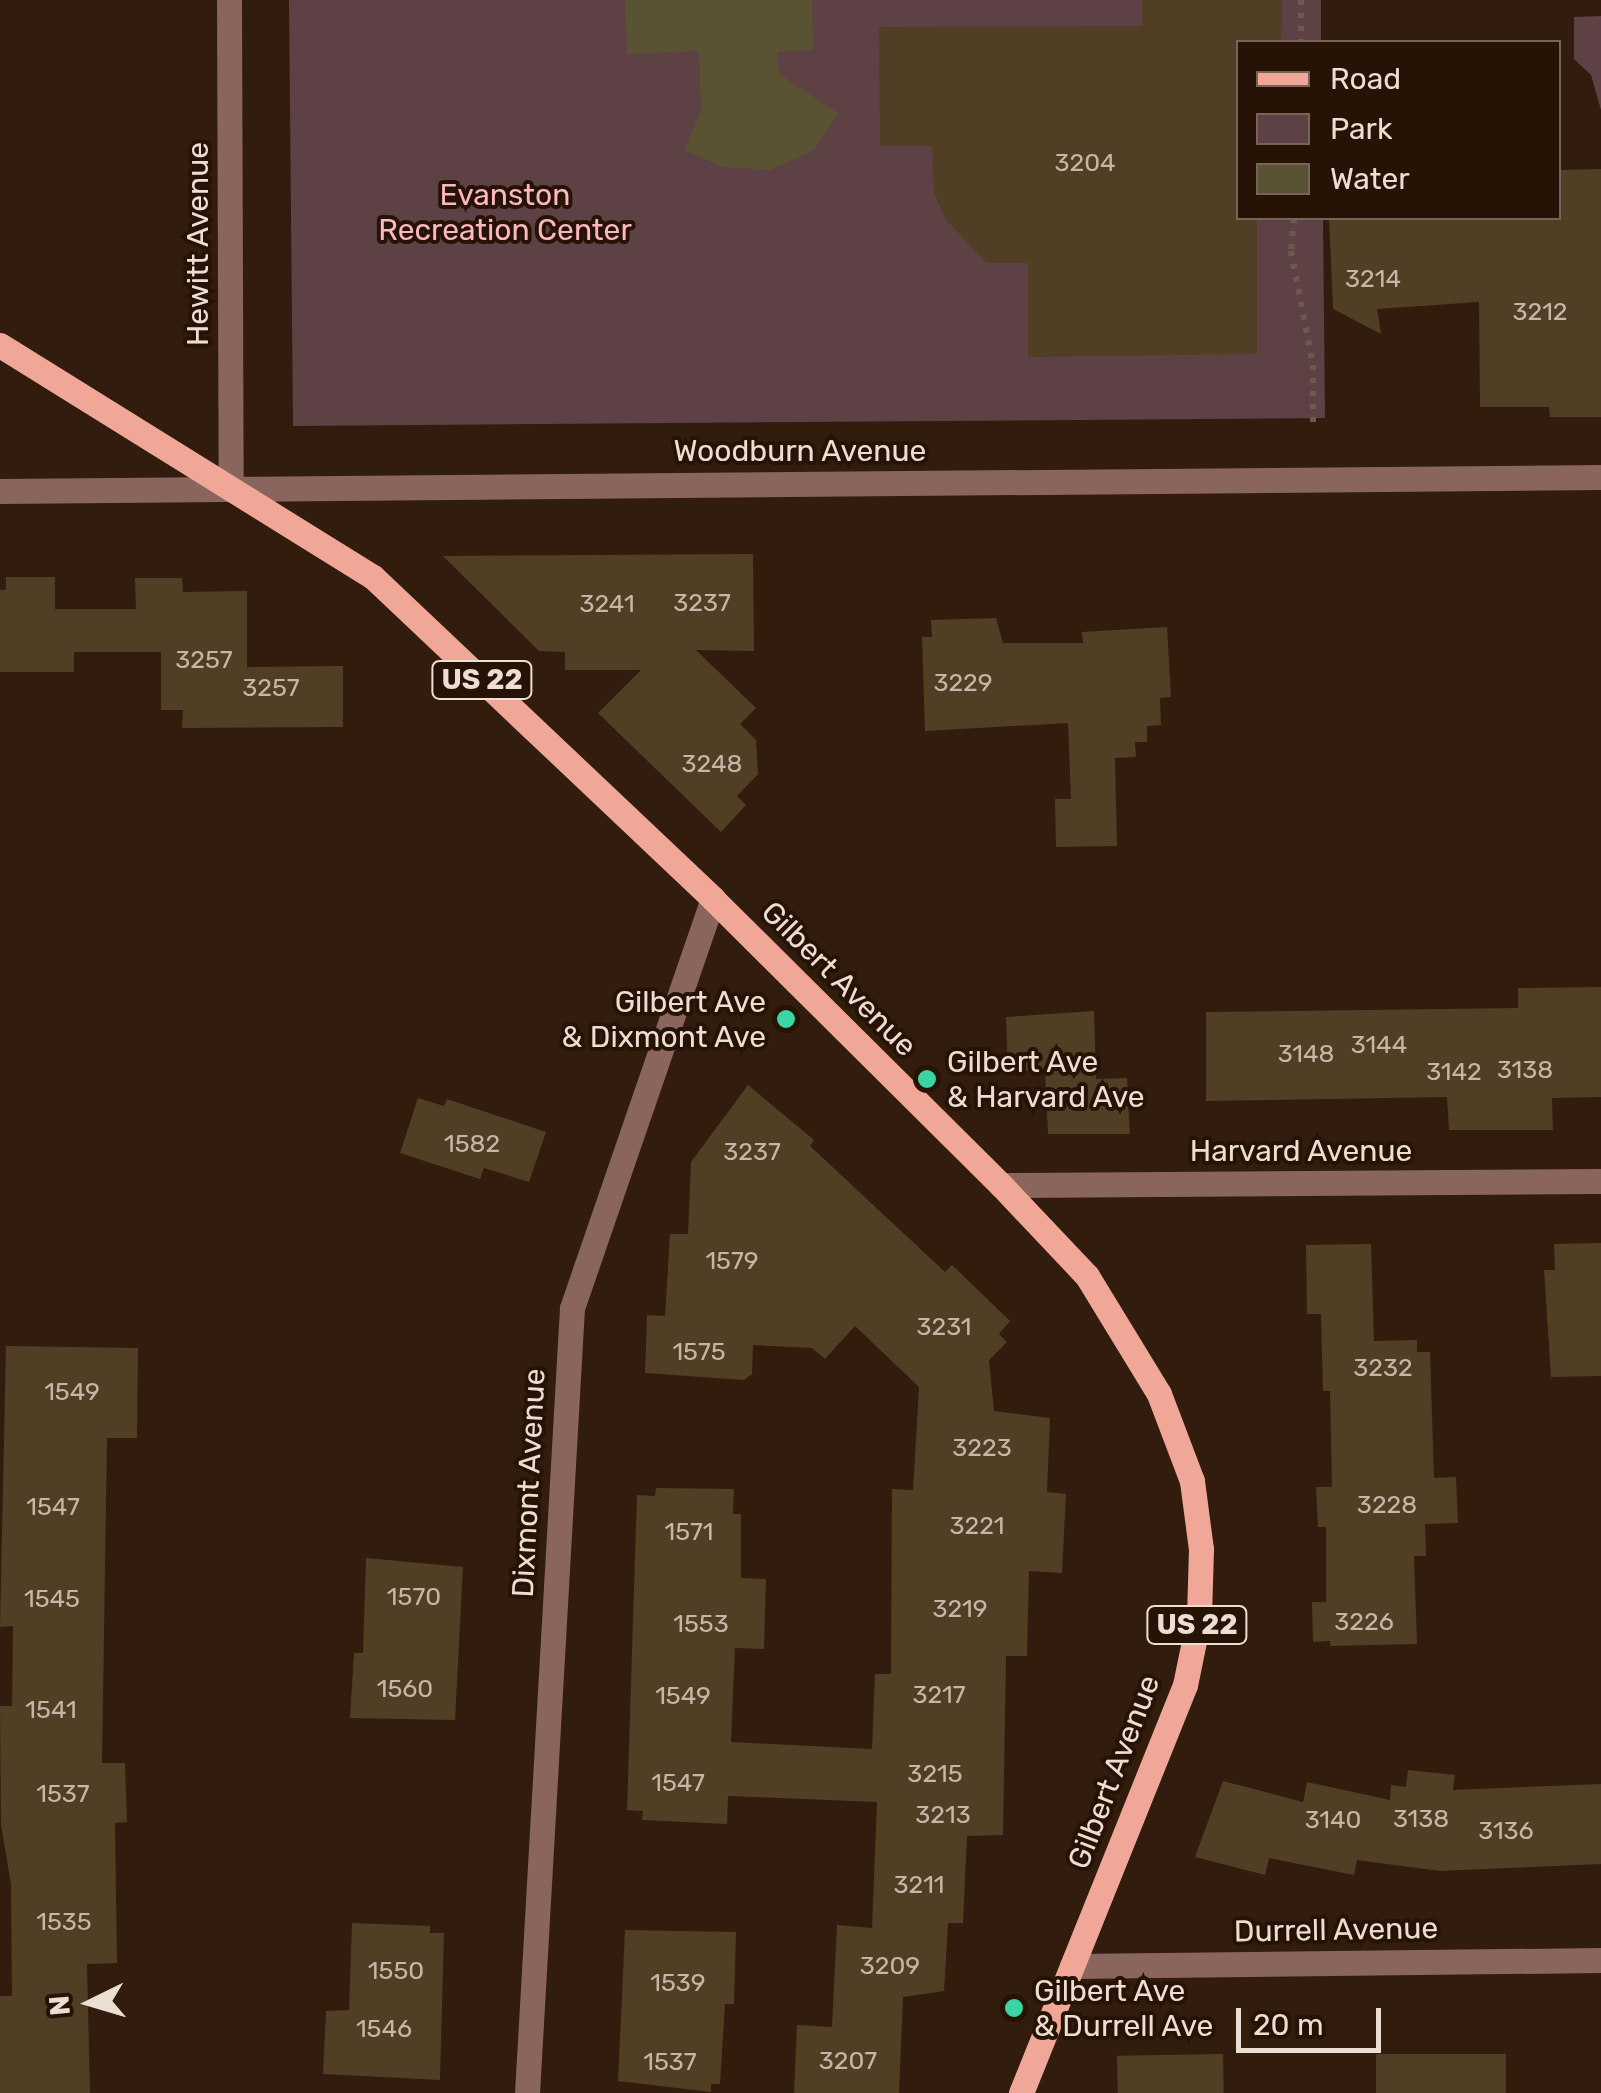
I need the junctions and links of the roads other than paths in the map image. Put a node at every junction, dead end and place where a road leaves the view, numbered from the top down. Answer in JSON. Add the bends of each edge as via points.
{"nodes":[{"id":1,"x":230,"y":0,"type":"edge"},
{"id":2,"x":0,"y":345,"type":"edge"},
{"id":3,"x":1601,"y":478,"type":"edge"},
{"id":4,"x":230,"y":487,"type":"junction"},
{"id":5,"x":0,"y":491,"type":"edge"},
{"id":6,"x":712,"y":899,"type":"junction"},
{"id":7,"x":1601,"y":1181,"type":"edge"},
{"id":8,"x":1001,"y":1186,"type":"junction"},
{"id":9,"x":1601,"y":1960,"type":"edge"},
{"id":10,"x":1072,"y":1966,"type":"junction"},
{"id":11,"x":527,"y":2093,"type":"edge"},
{"id":12,"x":1021,"y":2093,"type":"edge"}],
"edges":[{"from":1,"to":4,"type":"street","name":"Hewitt Avenue"},
{"from":2,"to":4,"type":"main road","number":"US 22"},
{"from":3,"to":4,"type":"street","name":"Woodburn Avenue"},
{"from":4,"to":5,"type":"street","name":"Woodburn Avenue"},
{"from":4,"to":6,"type":"main road","name":"Gilbert Avenue","number":"US 22","via":[[372,577]]},
{"from":6,"to":8,"type":"main road","name":"Gilbert Avenue","number":"US 22"},
{"from":6,"to":11,"type":"street","name":"Dixmont Avenue","via":[[572,1308]]},
{"from":7,"to":8,"type":"street","name":"Harvard Avenue"},
{"from":8,"to":10,"type":"main road","name":"Gilbert Avenue","number":"US 22","via":[[1087,1276],[1159,1394],[1192,1480],[1201,1549],[1199,1617],[1185,1685]]},
{"from":9,"to":10,"type":"street","name":"Durrell Avenue"},
{"from":10,"to":12,"type":"main road","name":"Gilbert Avenue","number":"US 22"}]}
